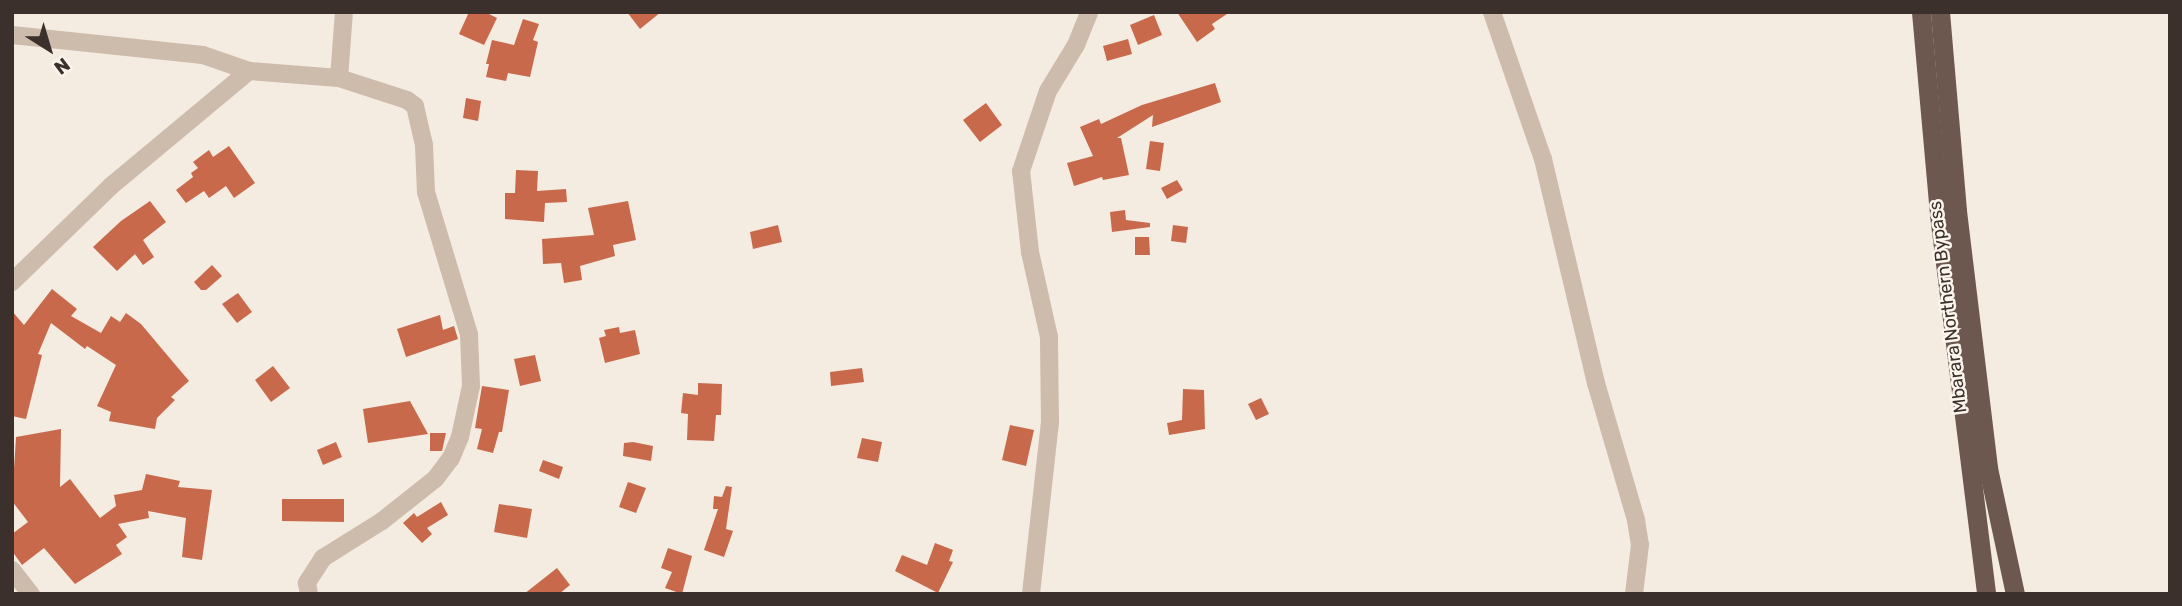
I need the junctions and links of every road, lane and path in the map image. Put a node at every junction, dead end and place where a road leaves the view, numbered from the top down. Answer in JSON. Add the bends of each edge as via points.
{"nodes":[{"id":1,"x":344,"y":12,"type":"edge"},
{"id":2,"x":1088,"y":12,"type":"edge"},
{"id":3,"x":1492,"y":12,"type":"edge"},
{"id":4,"x":1920,"y":12,"type":"edge"},
{"id":5,"x":1940,"y":12,"type":"edge"},
{"id":6,"x":12,"y":34,"type":"edge"},
{"id":7,"x":249,"y":71,"type":"junction"},
{"id":8,"x":339,"y":78,"type":"junction"},
{"id":9,"x":12,"y":282,"type":"edge"},
{"id":10,"x":12,"y":570,"type":"edge"},
{"id":11,"x":31,"y":594,"type":"edge"},
{"id":12,"x":309,"y":594,"type":"edge"},
{"id":13,"x":1031,"y":594,"type":"edge"},
{"id":14,"x":1634,"y":594,"type":"edge"},
{"id":15,"x":1986,"y":594,"type":"edge"},
{"id":16,"x":2015,"y":594,"type":"edge"}],
"edges":[{"from":1,"to":8,"type":"street"},
{"from":2,"to":13,"type":"street","via":[[1076,45],[1048,91],[1021,171],[1030,252],[1049,337],[1050,423]]},
{"from":3,"to":14,"type":"street","via":[[1543,159],[1596,383],[1636,520],[1640,545]]},
{"from":4,"to":15,"type":"highway","name":"Mbarara Northern Bypass","via":[[1938,215]]},
{"from":5,"to":16,"type":"highway","name":"Mbarara Northern Bypass","via":[[1957,211],[1988,468]]},
{"from":6,"to":7,"type":"street","via":[[203,55]]},
{"from":7,"to":8,"type":"street"},
{"from":7,"to":9,"type":"street","via":[[111,186]]},
{"from":8,"to":12,"type":"street","via":[[415,106],[424,145],[426,192],[469,334],[471,386],[460,437],[435,479],[382,521],[323,558],[307,583]]},
{"from":10,"to":11,"type":"street"}]}
